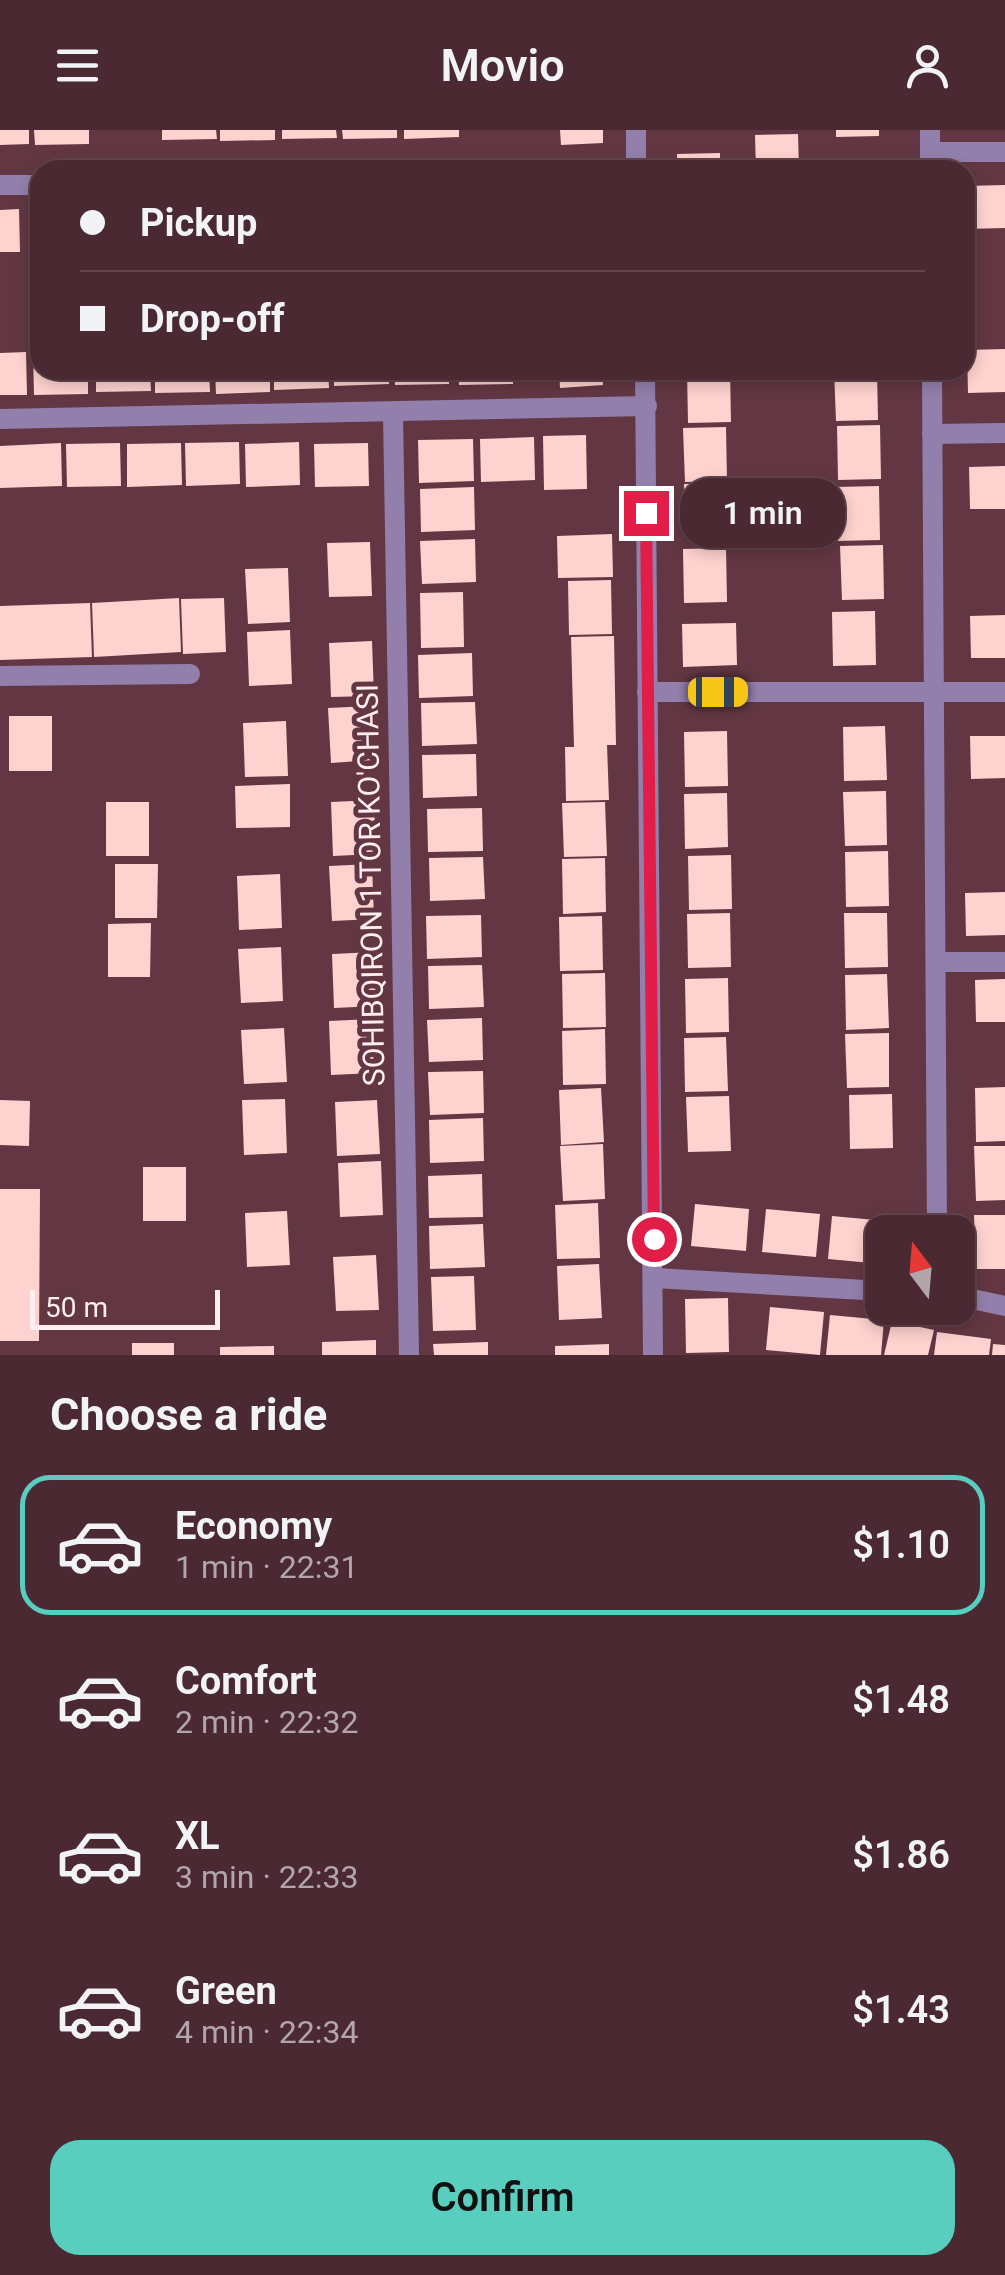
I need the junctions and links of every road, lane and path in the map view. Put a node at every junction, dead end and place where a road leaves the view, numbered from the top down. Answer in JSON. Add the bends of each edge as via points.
{"nodes":[{"id":1,"x":636,"y":130,"type":"edge"},
{"id":2,"x":930,"y":130,"type":"edge"},
{"id":3,"x":1005,"y":152,"type":"edge"},
{"id":4,"x":636,"y":160,"type":"edge"},
{"id":5,"x":930,"y":160,"type":"edge"},
{"id":6,"x":938,"y":160,"type":"edge"},
{"id":7,"x":0,"y":185,"type":"edge"},
{"id":8,"x":30,"y":185,"type":"edge"},
{"id":9,"x":645,"y":380,"type":"edge"},
{"id":10,"x":932,"y":380,"type":"edge"},
{"id":11,"x":646,"y":406,"type":"junction"},
{"id":12,"x":393,"y":414,"type":"junction"},
{"id":13,"x":0,"y":419,"type":"edge"},
{"id":14,"x":1005,"y":433,"type":"edge"},
{"id":15,"x":932,"y":434,"type":"junction"},
{"id":16,"x":190,"y":674,"type":"dead end"},
{"id":17,"x":0,"y":676,"type":"edge"},
{"id":18,"x":647,"y":692,"type":"junction"},
{"id":19,"x":1005,"y":692,"type":"edge"},
{"id":20,"x":932,"y":693,"type":"junction"},
{"id":21,"x":936,"y":962,"type":"junction"},
{"id":22,"x":1005,"y":962,"type":"edge"},
{"id":23,"x":938,"y":1215,"type":"edge"},
{"id":24,"x":655,"y":1278,"type":"junction"},
{"id":25,"x":865,"y":1290,"type":"edge"},
{"id":26,"x":975,"y":1300,"type":"edge"},
{"id":27,"x":1005,"y":1306,"type":"edge"},
{"id":28,"x":409,"y":1355,"type":"edge"},
{"id":29,"x":653,"y":1355,"type":"edge"}],
"edges":[{"from":1,"to":4,"type":"street"},
{"from":2,"to":5,"type":"street"},
{"from":3,"to":6,"type":"street"},
{"from":7,"to":8,"type":"street"},
{"from":9,"to":11,"type":"street"},
{"from":10,"to":15,"type":"street"},
{"from":11,"to":12,"type":"street"},
{"from":11,"to":18,"type":"street"},
{"from":12,"to":13,"type":"street"},
{"from":12,"to":28,"type":"street","name":"SOHIBQIRON 1 TOR KO'CHASI"},
{"from":14,"to":15,"type":"street"},
{"from":15,"to":20,"type":"street"},
{"from":16,"to":17,"type":"street"},
{"from":18,"to":20,"type":"street"},
{"from":18,"to":24,"type":"street"},
{"from":19,"to":20,"type":"street"},
{"from":20,"to":21,"type":"street"},
{"from":21,"to":22,"type":"street"},
{"from":21,"to":23,"type":"street"},
{"from":24,"to":25,"type":"street"},
{"from":24,"to":29,"type":"street"},
{"from":26,"to":27,"type":"street"}]}
